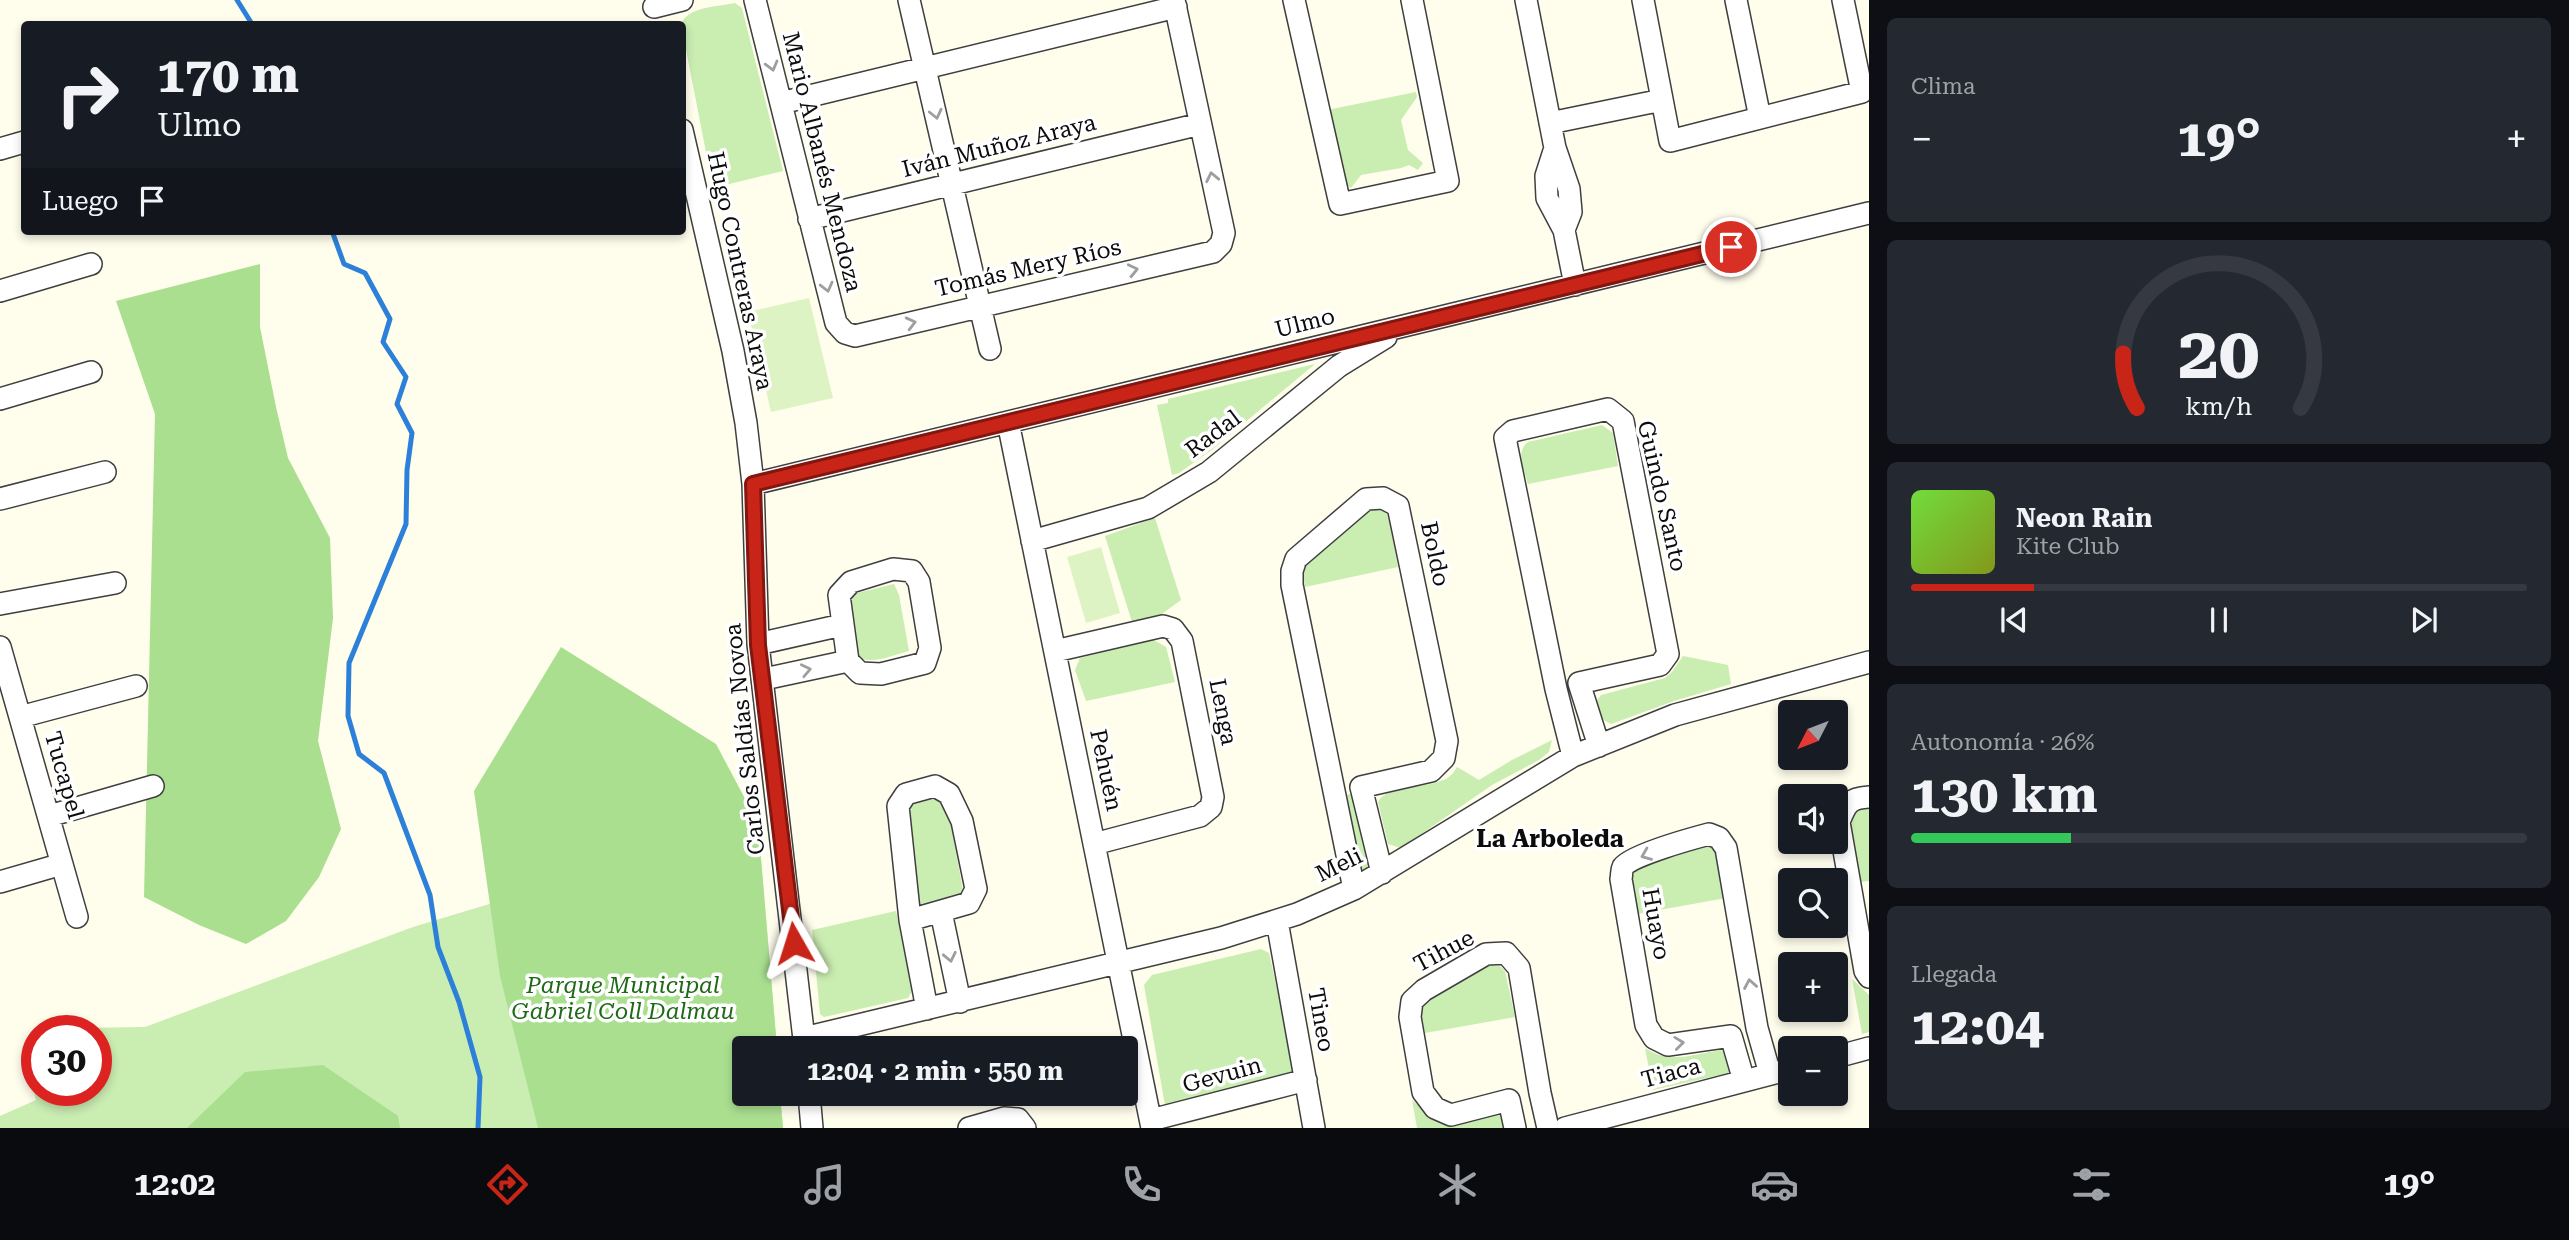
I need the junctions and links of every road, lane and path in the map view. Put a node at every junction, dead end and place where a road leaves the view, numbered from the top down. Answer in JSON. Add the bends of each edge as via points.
{"nodes":[{"id":1,"x":682,"y":0,"type":"edge"},
{"id":2,"x":755,"y":0,"type":"edge"},
{"id":3,"x":909,"y":0,"type":"edge"},
{"id":4,"x":1294,"y":0,"type":"edge"},
{"id":5,"x":1412,"y":0,"type":"edge"},
{"id":6,"x":1526,"y":0,"type":"edge"},
{"id":7,"x":1643,"y":0,"type":"edge"},
{"id":8,"x":1735,"y":0,"type":"edge"},
{"id":9,"x":1843,"y":0,"type":"edge"},
{"id":10,"x":1175,"y":3,"type":"edge"},
{"id":11,"x":655,"y":10,"type":"edge"},
{"id":12,"x":925,"y":68,"type":"junction"},
{"id":13,"x":1662,"y":100,"type":"junction"},
{"id":14,"x":781,"y":103,"type":"junction"},
{"id":15,"x":1760,"y":118,"type":"junction"},
{"id":16,"x":1550,"y":123,"type":"junction"},
{"id":17,"x":1200,"y":124,"type":"junction"},
{"id":18,"x":21,"y":143,"type":"edge"},
{"id":19,"x":686,"y":147,"type":"edge"},
{"id":20,"x":0,"y":149,"type":"edge"},
{"id":21,"x":953,"y":184,"type":"junction"},
{"id":22,"x":1869,"y":213,"type":"edge"},
{"id":23,"x":809,"y":219,"type":"junction"},
{"id":24,"x":91,"y":264,"type":"dead end"},
{"id":25,"x":1575,"y":285,"type":"junction"},
{"id":26,"x":0,"y":291,"type":"edge"},
{"id":27,"x":980,"y":306,"type":"junction"},
{"id":28,"x":1403,"y":326,"type":"junction"},
{"id":29,"x":845,"y":333,"type":"joint"},
{"id":30,"x":990,"y":349,"type":"dead end"},
{"id":31,"x":91,"y":372,"type":"dead end"},
{"id":32,"x":0,"y":399,"type":"edge"},
{"id":33,"x":1008,"y":422,"type":"junction"},
{"id":34,"x":746,"y":423,"type":"joint"},
{"id":35,"x":105,"y":472,"type":"dead end"},
{"id":36,"x":753,"y":484,"type":"junction"},
{"id":37,"x":0,"y":499,"type":"edge"},
{"id":38,"x":1032,"y":541,"type":"junction"},
{"id":39,"x":115,"y":583,"type":"dead end"},
{"id":40,"x":0,"y":604,"type":"edge"},
{"id":41,"x":842,"y":625,"type":"junction"},
{"id":42,"x":758,"y":645,"type":"junction"},
{"id":43,"x":0,"y":647,"type":"edge"},
{"id":44,"x":1055,"y":651,"type":"junction"},
{"id":45,"x":848,"y":661,"type":"junction"},
{"id":46,"x":1868,"y":663,"type":"edge"},
{"id":47,"x":764,"y":679,"type":"junction"},
{"id":48,"x":1579,"y":683,"type":"junction"},
{"id":49,"x":135,"y":686,"type":"dead end"},
{"id":50,"x":1556,"y":689,"type":"junction"},
{"id":51,"x":7,"y":697,"type":"edge"},
{"id":52,"x":20,"y":718,"type":"junction"},
{"id":53,"x":1599,"y":746,"type":"junction"},
{"id":54,"x":1573,"y":756,"type":"junction"},
{"id":55,"x":153,"y":786,"type":"dead end"},
{"id":56,"x":1361,"y":787,"type":"junction"},
{"id":57,"x":1334,"y":793,"type":"junction"},
{"id":58,"x":1869,"y":797,"type":"edge"},
{"id":59,"x":49,"y":816,"type":"junction"},
{"id":60,"x":1094,"y":844,"type":"junction"},
{"id":61,"x":62,"y":864,"type":"junction"},
{"id":62,"x":1382,"y":873,"type":"junction"},
{"id":63,"x":0,"y":881,"type":"edge"},
{"id":64,"x":1354,"y":889,"type":"junction"},
{"id":65,"x":941,"y":912,"type":"junction"},
{"id":66,"x":77,"y":918,"type":"dead end"},
{"id":67,"x":910,"y":920,"type":"junction"},
{"id":68,"x":1277,"y":921,"type":"junction"},
{"id":69,"x":1118,"y":962,"type":"junction"},
{"id":70,"x":1869,"y":977,"type":"edge"},
{"id":71,"x":960,"y":1002,"type":"junction"},
{"id":72,"x":927,"y":1009,"type":"junction"},
{"id":73,"x":1757,"y":1028,"type":"junction"},
{"id":74,"x":804,"y":1036,"type":"edge"},
{"id":75,"x":830,"y":1036,"type":"edge"},
{"id":76,"x":1731,"y":1036,"type":"junction"},
{"id":77,"x":1869,"y":1048,"type":"edge"},
{"id":78,"x":1848,"y":1053,"type":"edge"},
{"id":79,"x":1778,"y":1067,"type":"edge"},
{"id":80,"x":1778,"y":1072,"type":"edge"},
{"id":81,"x":1306,"y":1080,"type":"junction"},
{"id":82,"x":1744,"y":1081,"type":"junction"},
{"id":83,"x":1540,"y":1093,"type":"junction"},
{"id":84,"x":1509,"y":1100,"type":"junction"},
{"id":85,"x":810,"y":1106,"type":"edge"},
{"id":86,"x":1152,"y":1124,"type":"edge"},
{"id":87,"x":812,"y":1128,"type":"edge"},
{"id":88,"x":969,"y":1128,"type":"edge"},
{"id":89,"x":1025,"y":1128,"type":"edge"},
{"id":90,"x":1314,"y":1128,"type":"edge"},
{"id":91,"x":1516,"y":1128,"type":"edge"},
{"id":92,"x":1549,"y":1128,"type":"edge"},
{"id":93,"x":1565,"y":1128,"type":"edge"}],
"edges":[{"from":1,"to":11,"type":"street"},
{"from":2,"to":14,"type":"street","name":"Mario Albanés Mendoza","one_way":true},
{"from":3,"to":12,"type":"street"},
{"from":4,"to":5,"type":"street","via":[[1340,204],[1448,181]]},
{"from":6,"to":16,"type":"street"},
{"from":7,"to":13,"type":"street"},
{"from":8,"to":15,"type":"street"},
{"from":9,"to":15,"type":"street","via":[[1862,93]]},
{"from":10,"to":12,"type":"street"},
{"from":10,"to":17,"type":"street"},
{"from":12,"to":14,"type":"street"},
{"from":12,"to":21,"type":"street","one_way":true},
{"from":13,"to":15,"type":"street","via":[[1670,141]]},
{"from":13,"to":16,"type":"street"},
{"from":14,"to":23,"type":"street","name":"Mario Albanés Mendoza"},
{"from":16,"to":25,"type":"street","via":[[1555,148],[1546,176],[1547,198],[1564,230]]},
{"from":17,"to":21,"type":"street","name":"Iván Muñoz Araya"},
{"from":27,"to":17,"type":"street","name":"Tomás Mery Ríos","one_way":true,"via":[[1213,252],[1224,233]]},
{"from":18,"to":20,"type":"street"},
{"from":19,"to":34,"type":"street","name":"Hugo Contreras Araya"},
{"from":21,"to":23,"type":"street","name":"Iván Muñoz Araya"},
{"from":21,"to":27,"type":"street"},
{"from":22,"to":25,"type":"street","name":"Ulmo"},
{"from":23,"to":29,"type":"street","name":"Mario Albanés Mendoza","one_way":true,"via":[[836,323]]},
{"from":24,"to":26,"type":"street"},
{"from":25,"to":28,"type":"street","name":"Ulmo"},
{"from":29,"to":27,"type":"street","name":"Tomás Mery Ríos","one_way":true,"via":[[855,336]]},
{"from":27,"to":30,"type":"street"},
{"from":28,"to":33,"type":"street","name":"Ulmo"},
{"from":28,"to":38,"type":"street","name":"Radal","via":[[1339,366],[1209,472],[1162,500]]},
{"from":31,"to":32,"type":"street"},
{"from":33,"to":36,"type":"street","name":"Ulmo"},
{"from":33,"to":38,"type":"street","name":"Pehuén"},
{"from":34,"to":36,"type":"street","name":"Carlos Saldías Novoa"},
{"from":35,"to":37,"type":"street"},
{"from":36,"to":42,"type":"street","name":"Carlos Saldías Novoa"},
{"from":38,"to":44,"type":"street","name":"Pehuén"},
{"from":39,"to":40,"type":"street"},
{"from":41,"to":42,"type":"street"},
{"from":41,"to":45,"type":"street"},
{"from":41,"to":45,"type":"street","via":[[839,595],[851,582],[893,569],[912,571],[919,582],[930,648],[925,663],[881,674],[860,673]]},
{"from":42,"to":47,"type":"street","name":"Carlos Saldías Novoa"},
{"from":43,"to":51,"type":"street","name":"Tucapel"},
{"from":44,"to":60,"type":"street","name":"Pehuén"},
{"from":44,"to":60,"type":"street","name":"Lenga","via":[[1163,626],[1173,629],[1182,641],[1213,797],[1211,807],[1200,816]]},
{"from":47,"to":45,"type":"street","one_way":true},
{"from":46,"to":53,"type":"street","name":"Meli","via":[[1675,715]]},
{"from":47,"to":74,"type":"street","name":"Carlos Saldías Novoa"},
{"from":48,"to":50,"type":"street","name":"Guindo Santo"},
{"from":48,"to":50,"type":"street","name":"Guindo Santo","via":[[1660,665],[1668,654],[1623,421],[1608,409],[1513,431],[1506,438]]},
{"from":48,"to":53,"type":"street"},
{"from":49,"to":52,"type":"street"},
{"from":50,"to":54,"type":"street","name":"Guindo Santo"},
{"from":51,"to":52,"type":"street","name":"Tucapel"},
{"from":52,"to":59,"type":"street","name":"Tucapel"},
{"from":53,"to":54,"type":"street","name":"Meli"},
{"from":54,"to":62,"type":"street","name":"Meli"},
{"from":55,"to":59,"type":"street"},
{"from":56,"to":57,"type":"street","name":"Boldo"},
{"from":56,"to":57,"type":"street","name":"Boldo","via":[[1431,771],[1444,758],[1447,741],[1398,506],[1383,498],[1366,499],[1296,559],[1292,571]]},
{"from":56,"to":62,"type":"street"},
{"from":57,"to":64,"type":"street","name":"Boldo"},
{"from":58,"to":70,"type":"street","via":[[1857,797],[1845,806],[1839,822]]},
{"from":59,"to":61,"type":"street","name":"Tucapel"},
{"from":60,"to":69,"type":"street","name":"Pehuén"},
{"from":61,"to":63,"type":"street"},
{"from":61,"to":66,"type":"street","name":"Tucapel"},
{"from":62,"to":64,"type":"street","name":"Meli"},
{"from":64,"to":68,"type":"street","name":"Meli"},
{"from":65,"to":67,"type":"street"},
{"from":65,"to":67,"type":"street","via":[[969,903],[976,889],[962,821],[949,794],[935,786],[906,794],[898,806]]},
{"from":65,"to":71,"type":"street","one_way":true},
{"from":67,"to":72,"type":"street"},
{"from":68,"to":69,"type":"street","name":"Meli"},
{"from":68,"to":81,"type":"street","name":"Tineo"},
{"from":69,"to":71,"type":"street","name":"Meli"},
{"from":69,"to":86,"type":"street","name":"Pehuén"},
{"from":71,"to":72,"type":"street","name":"Meli"},
{"from":72,"to":75,"type":"street","name":"Meli"},
{"from":73,"to":76,"type":"street","name":"Huayo"},
{"from":73,"to":76,"type":"street","name":"Huayo","one_way":true,"via":[[1726,848],[1719,838],[1710,834],[1631,861],[1623,867],[1621,878],[1646,1024],[1654,1038],[1668,1045]]},
{"from":73,"to":79,"type":"street","name":"Huayo"},
{"from":76,"to":82,"type":"street"},
{"from":77,"to":78,"type":"street"},
{"from":80,"to":82,"type":"street","name":"Tiaca"},
{"from":81,"to":86,"type":"street","name":"Gevuin"},
{"from":81,"to":90,"type":"street","name":"Tineo"},
{"from":82,"to":93,"type":"street","name":"Tiaca"},
{"from":83,"to":84,"type":"street","name":"Tihue"},
{"from":83,"to":84,"type":"street","name":"Tihue","via":[[1519,968],[1506,953],[1486,954],[1424,990],[1412,1001],[1409,1017],[1423,1092],[1435,1108],[1451,1115]]},
{"from":83,"to":92,"type":"street","name":"Tihue"},
{"from":84,"to":91,"type":"street"},
{"from":85,"to":87,"type":"street"},
{"from":88,"to":89,"type":"street","via":[[1004,1118],[1018,1119]]}]}
